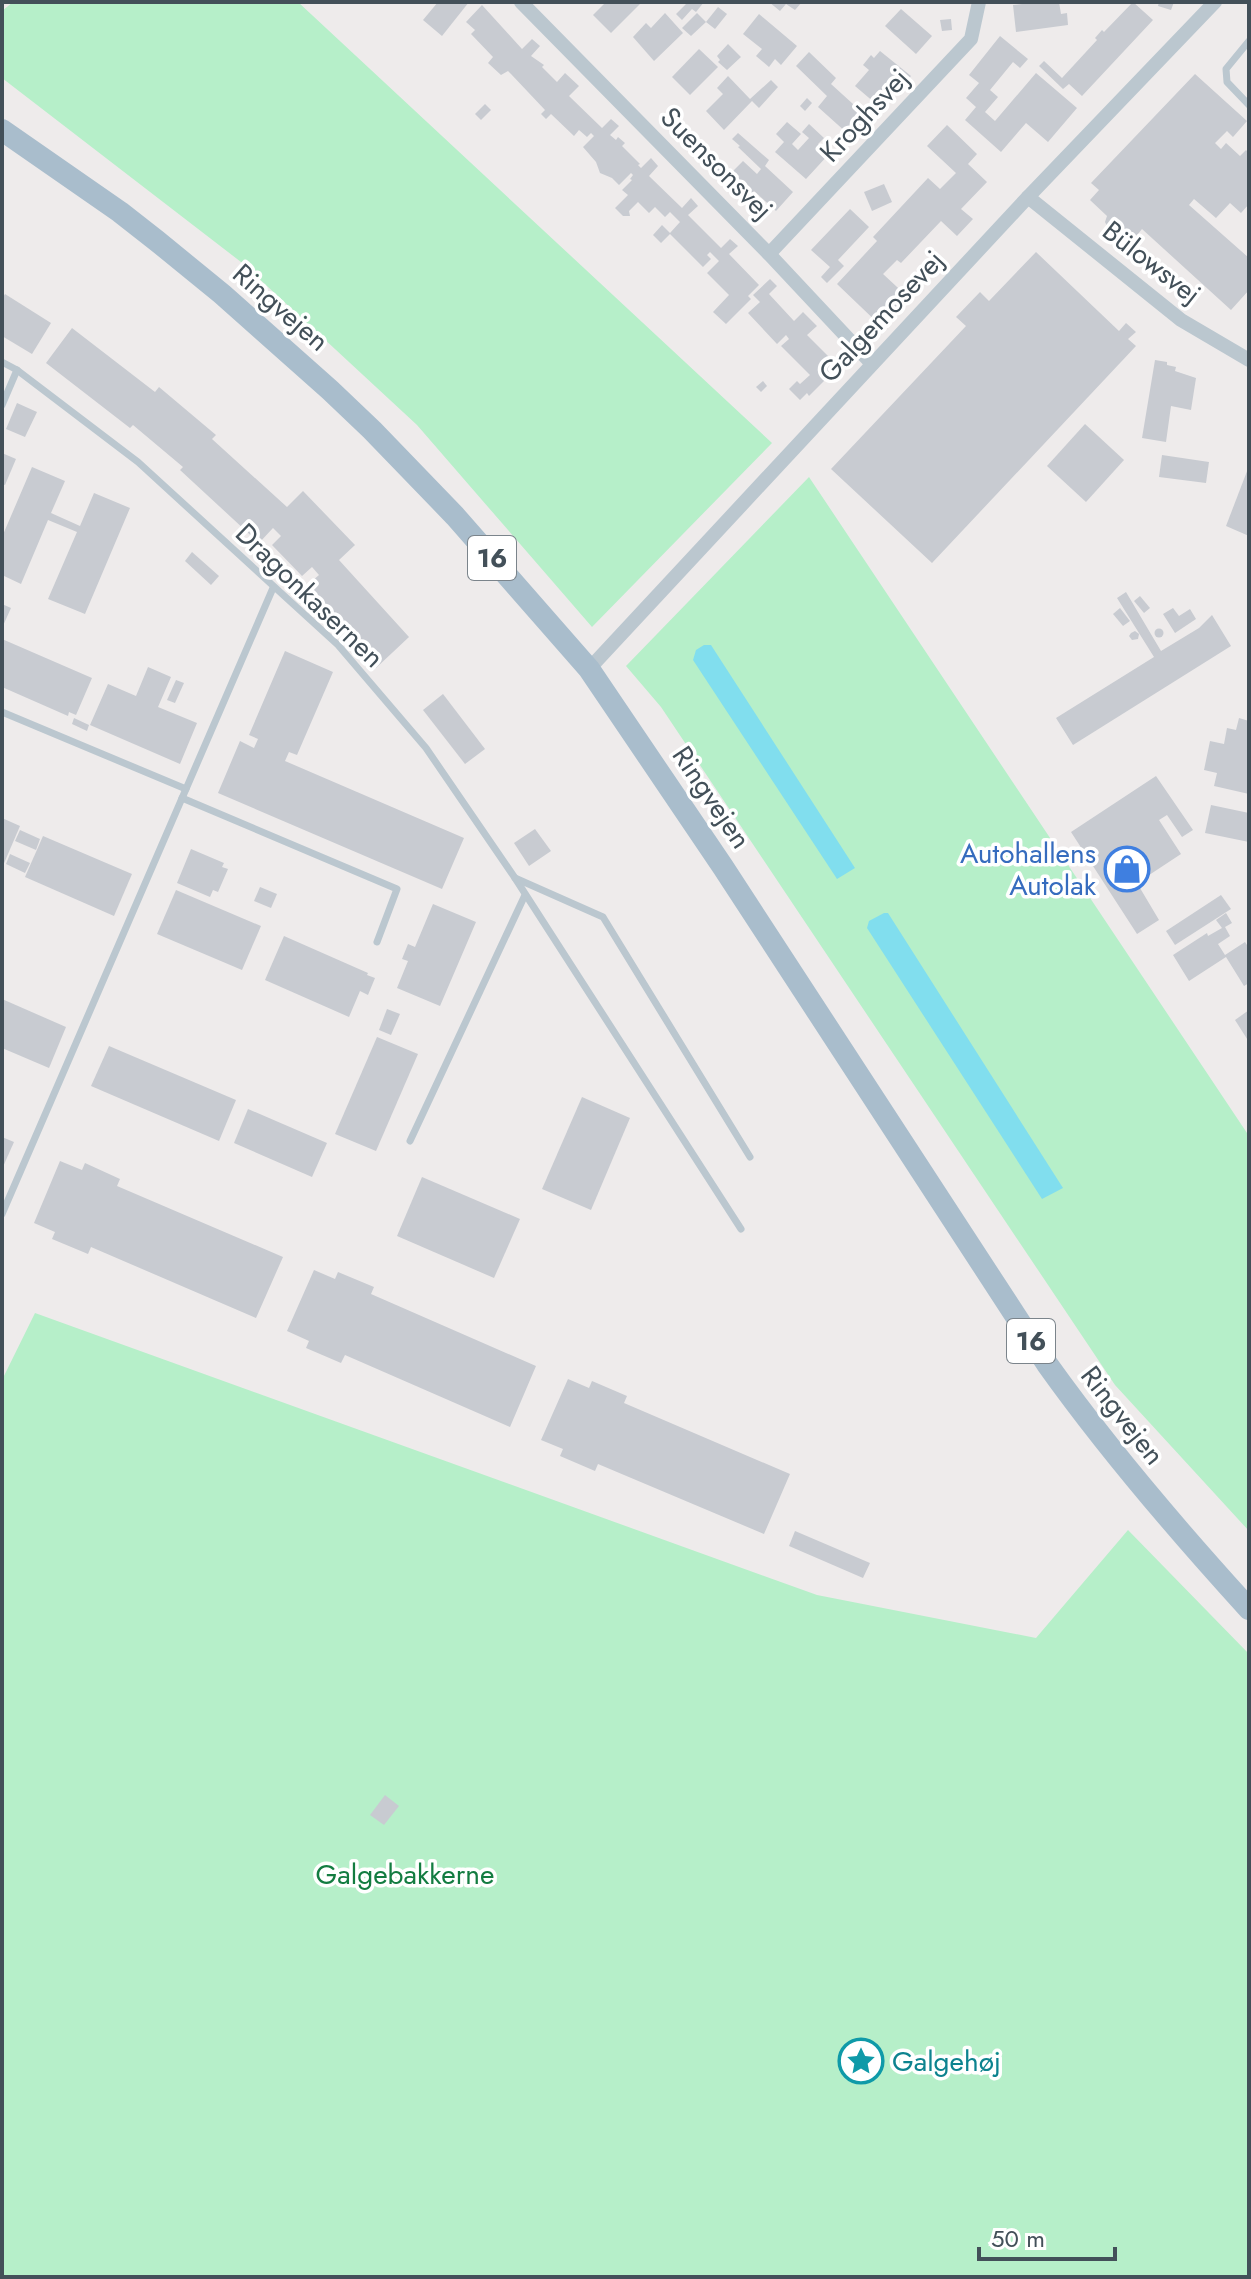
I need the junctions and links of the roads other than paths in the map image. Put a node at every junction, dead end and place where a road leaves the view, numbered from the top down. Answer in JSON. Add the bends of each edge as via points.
{"nodes":[{"id":1,"x":521,"y":2,"type":"edge"},
{"id":2,"x":979,"y":2,"type":"edge"},
{"id":3,"x":1215,"y":2,"type":"edge"},
{"id":4,"x":1249,"y":41,"type":"edge"},
{"id":5,"x":1249,"y":105,"type":"edge"},
{"id":6,"x":2,"y":130,"type":"edge"},
{"id":7,"x":1028,"y":197,"type":"junction"},
{"id":8,"x":769,"y":254,"type":"junction"},
{"id":9,"x":1249,"y":360,"type":"edge"},
{"id":10,"x":2,"y":362,"type":"edge"},
{"id":11,"x":872,"y":364,"type":"junction"},
{"id":12,"x":17,"y":370,"type":"junction"},
{"id":13,"x":2,"y":405,"type":"edge"},
{"id":14,"x":273,"y":588,"type":"junction"},
{"id":15,"x":589,"y":669,"type":"junction"},
{"id":16,"x":2,"y":712,"type":"edge"},
{"id":17,"x":186,"y":789,"type":"junction"},
{"id":18,"x":182,"y":798,"type":"junction"},
{"id":19,"x":515,"y":878,"type":"junction"},
{"id":20,"x":525,"y":895,"type":"junction"},
{"id":21,"x":377,"y":942,"type":"dead end"},
{"id":22,"x":410,"y":1141,"type":"dead end"},
{"id":23,"x":750,"y":1157,"type":"dead end"},
{"id":24,"x":2,"y":1214,"type":"edge"},
{"id":25,"x":741,"y":1229,"type":"dead end"},
{"id":26,"x":1249,"y":1609,"type":"edge"}],
"edges":[{"from":1,"to":8,"type":"street","name":"Suensonsvej"},
{"from":2,"to":8,"type":"street","name":"Kroghsvej","via":[[971,39]]},
{"from":3,"to":7,"type":"street","name":"Galgemosevej"},
{"from":4,"to":5,"type":"lane","via":[[1226,69],[1227,82]]},
{"from":6,"to":15,"type":"main road","name":"Ringvejen","number":"16","via":[[157,241],[330,390],[455,516]]},
{"from":7,"to":9,"type":"street","name":"Bülowsvej","via":[[1181,320]]},
{"from":7,"to":11,"type":"street","name":"Galgemosevej"},
{"from":8,"to":11,"type":"street","name":"Suensonsvej"},
{"from":10,"to":12,"type":"lane","name":"Dragonkasernen"},
{"from":11,"to":15,"type":"street","name":"Galgemosevej"},
{"from":12,"to":13,"type":"lane"},
{"from":12,"to":14,"type":"lane","name":"Dragonkasernen","via":[[138,462]]},
{"from":14,"to":17,"type":"lane"},
{"from":14,"to":19,"type":"lane","name":"Dragonkasernen","via":[[338,645],[426,748]]},
{"from":15,"to":26,"type":"main road","name":"Ringvejen","number":"16","via":[[1047,1364],[1156,1505]]},
{"from":16,"to":17,"type":"lane"},
{"from":17,"to":18,"type":"lane"},
{"from":18,"to":21,"type":"lane","via":[[397,889]]},
{"from":18,"to":24,"type":"lane"},
{"from":19,"to":20,"type":"lane","name":"Dragonkasernen"},
{"from":19,"to":23,"type":"lane","via":[[603,917]]},
{"from":20,"to":22,"type":"lane"},
{"from":20,"to":25,"type":"lane","name":"Dragonkasernen"}]}
